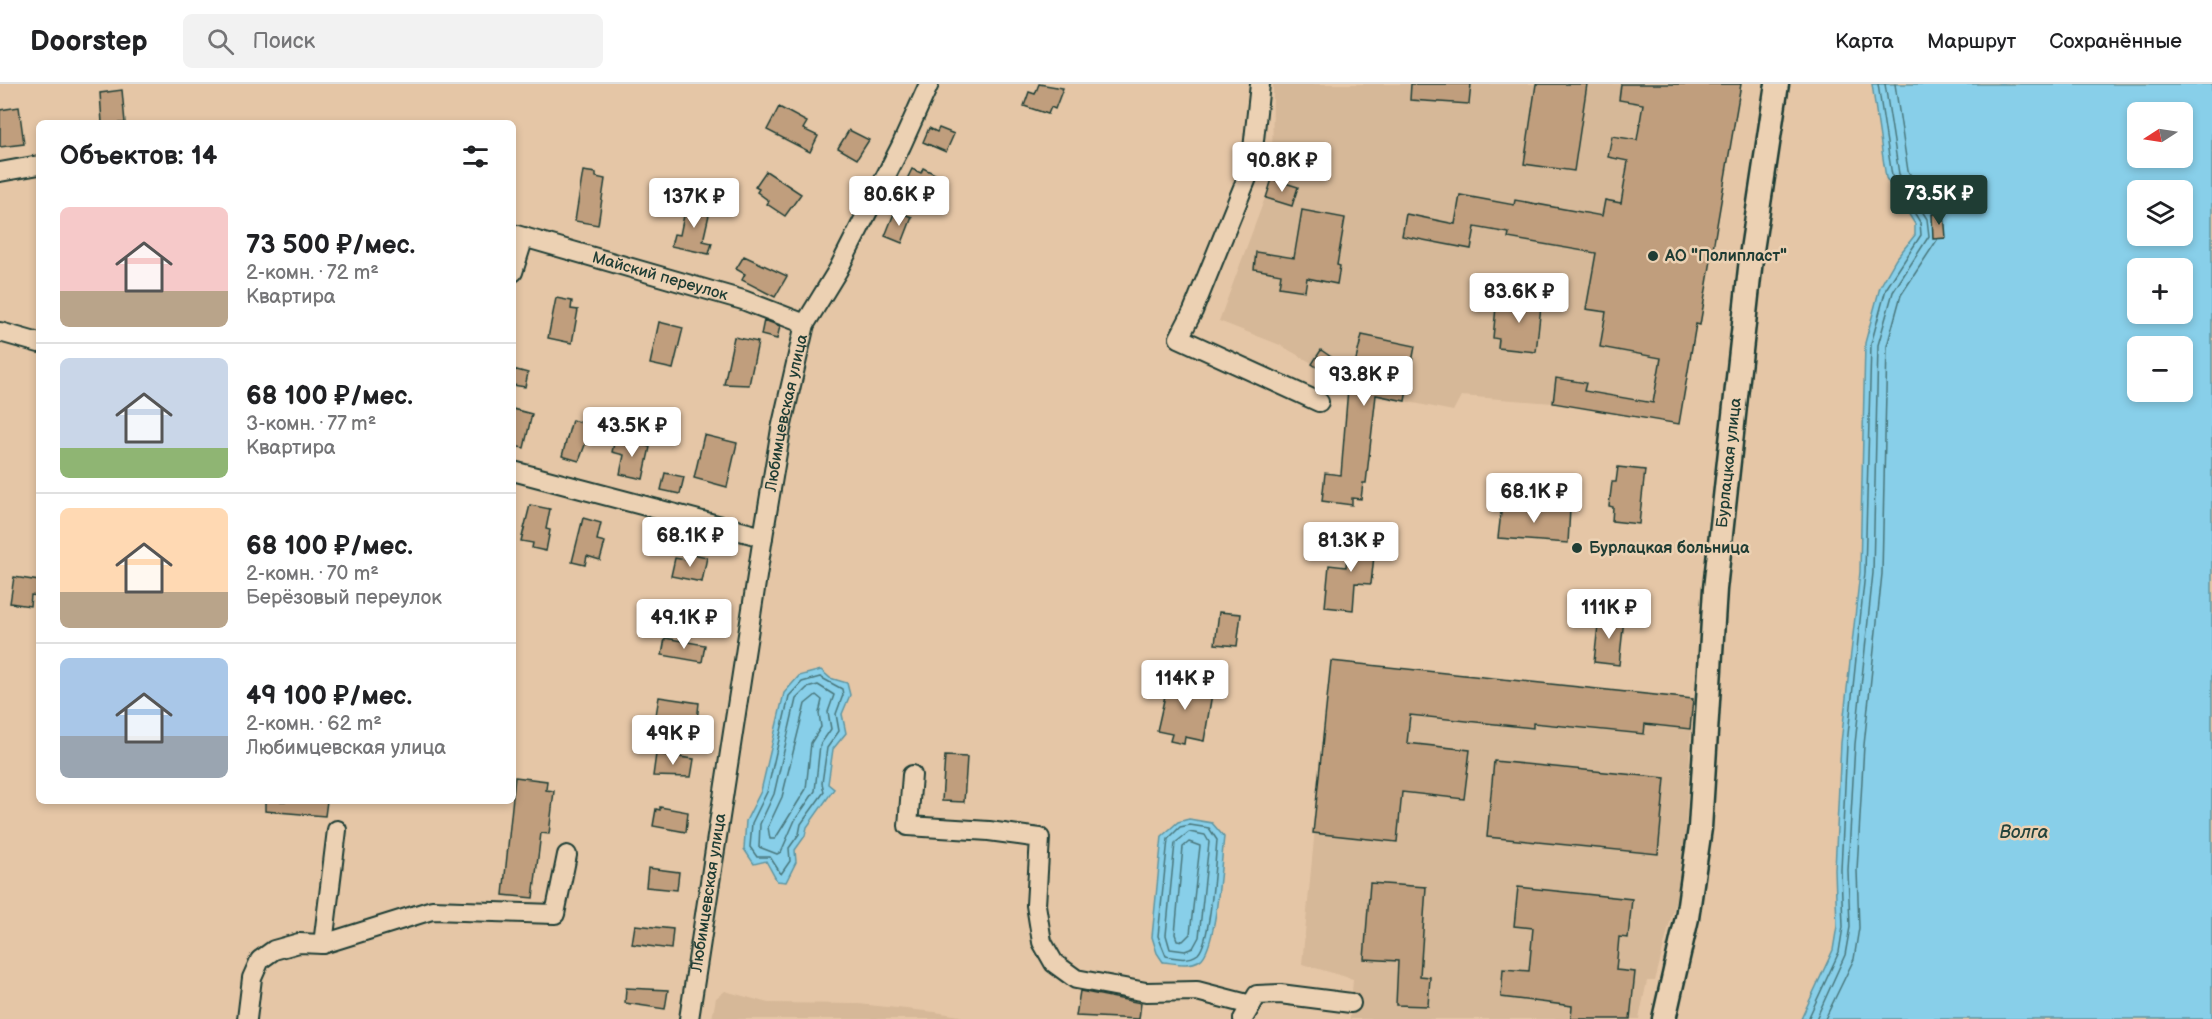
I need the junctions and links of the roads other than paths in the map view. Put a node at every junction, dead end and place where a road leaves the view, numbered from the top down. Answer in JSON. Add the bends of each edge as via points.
{"nodes":[{"id":1,"x":929,"y":84,"type":"edge"},
{"id":2,"x":1777,"y":84,"type":"edge"},
{"id":3,"x":1260,"y":88,"type":"edge"},
{"id":4,"x":36,"y":166,"type":"edge"},
{"id":5,"x":0,"y":172,"type":"edge"},
{"id":6,"x":519,"y":235,"type":"edge"},
{"id":7,"x":516,"y":254,"type":"edge"},
{"id":8,"x":805,"y":324,"type":"junction"},
{"id":9,"x":0,"y":332,"type":"edge"},
{"id":10,"x":36,"y":342,"type":"edge"},
{"id":11,"x":1319,"y":402,"type":"dead end"},
{"id":12,"x":516,"y":472,"type":"edge"},
{"id":13,"x":763,"y":537,"type":"junction"},
{"id":14,"x":912,"y":775,"type":"dead end"},
{"id":15,"x":337,"y":830,"type":"dead end"},
{"id":16,"x":567,"y":855,"type":"dead end"},
{"id":17,"x":323,"y":944,"type":"junction"},
{"id":18,"x":1352,"y":1003,"type":"dead end"},
{"id":19,"x":1247,"y":1012,"type":"edge"},
{"id":20,"x":247,"y":1019,"type":"edge"},
{"id":21,"x":689,"y":1019,"type":"edge"},
{"id":22,"x":1664,"y":1019,"type":"edge"}],
"edges":[{"from":1,"to":8,"type":"street","name":"Любимцевская улица","via":[[838,270]]},
{"from":2,"to":22,"type":"main road","name":"Бурлацкая улица","via":[[1752,250],[1717,577],[1700,828],[1687,918]]},
{"from":3,"to":11,"type":"street","via":[[1251,168],[1179,338]]},
{"from":4,"to":5,"type":"street"},
{"from":6,"to":7,"type":"street"},
{"from":6,"to":8,"type":"street","name":"Майский переулок","via":[[743,300]]},
{"from":8,"to":13,"type":"street","name":"Любимцевская улица"},
{"from":9,"to":10,"type":"street"},
{"from":12,"to":13,"type":"street"},
{"from":13,"to":21,"type":"street","name":"Любимцевская улица"},
{"from":14,"to":19,"type":"street","via":[[908,826],[1040,838],[1036,905],[1042,942],[1054,963],[1076,979],[1146,992],[1197,991]]},
{"from":15,"to":17,"type":"street"},
{"from":16,"to":17,"type":"street","via":[[555,914],[432,910]]},
{"from":17,"to":20,"type":"street","via":[[299,943],[274,950],[260,960],[252,978]]},
{"from":18,"to":19,"type":"street","via":[[1257,995]]}]}
